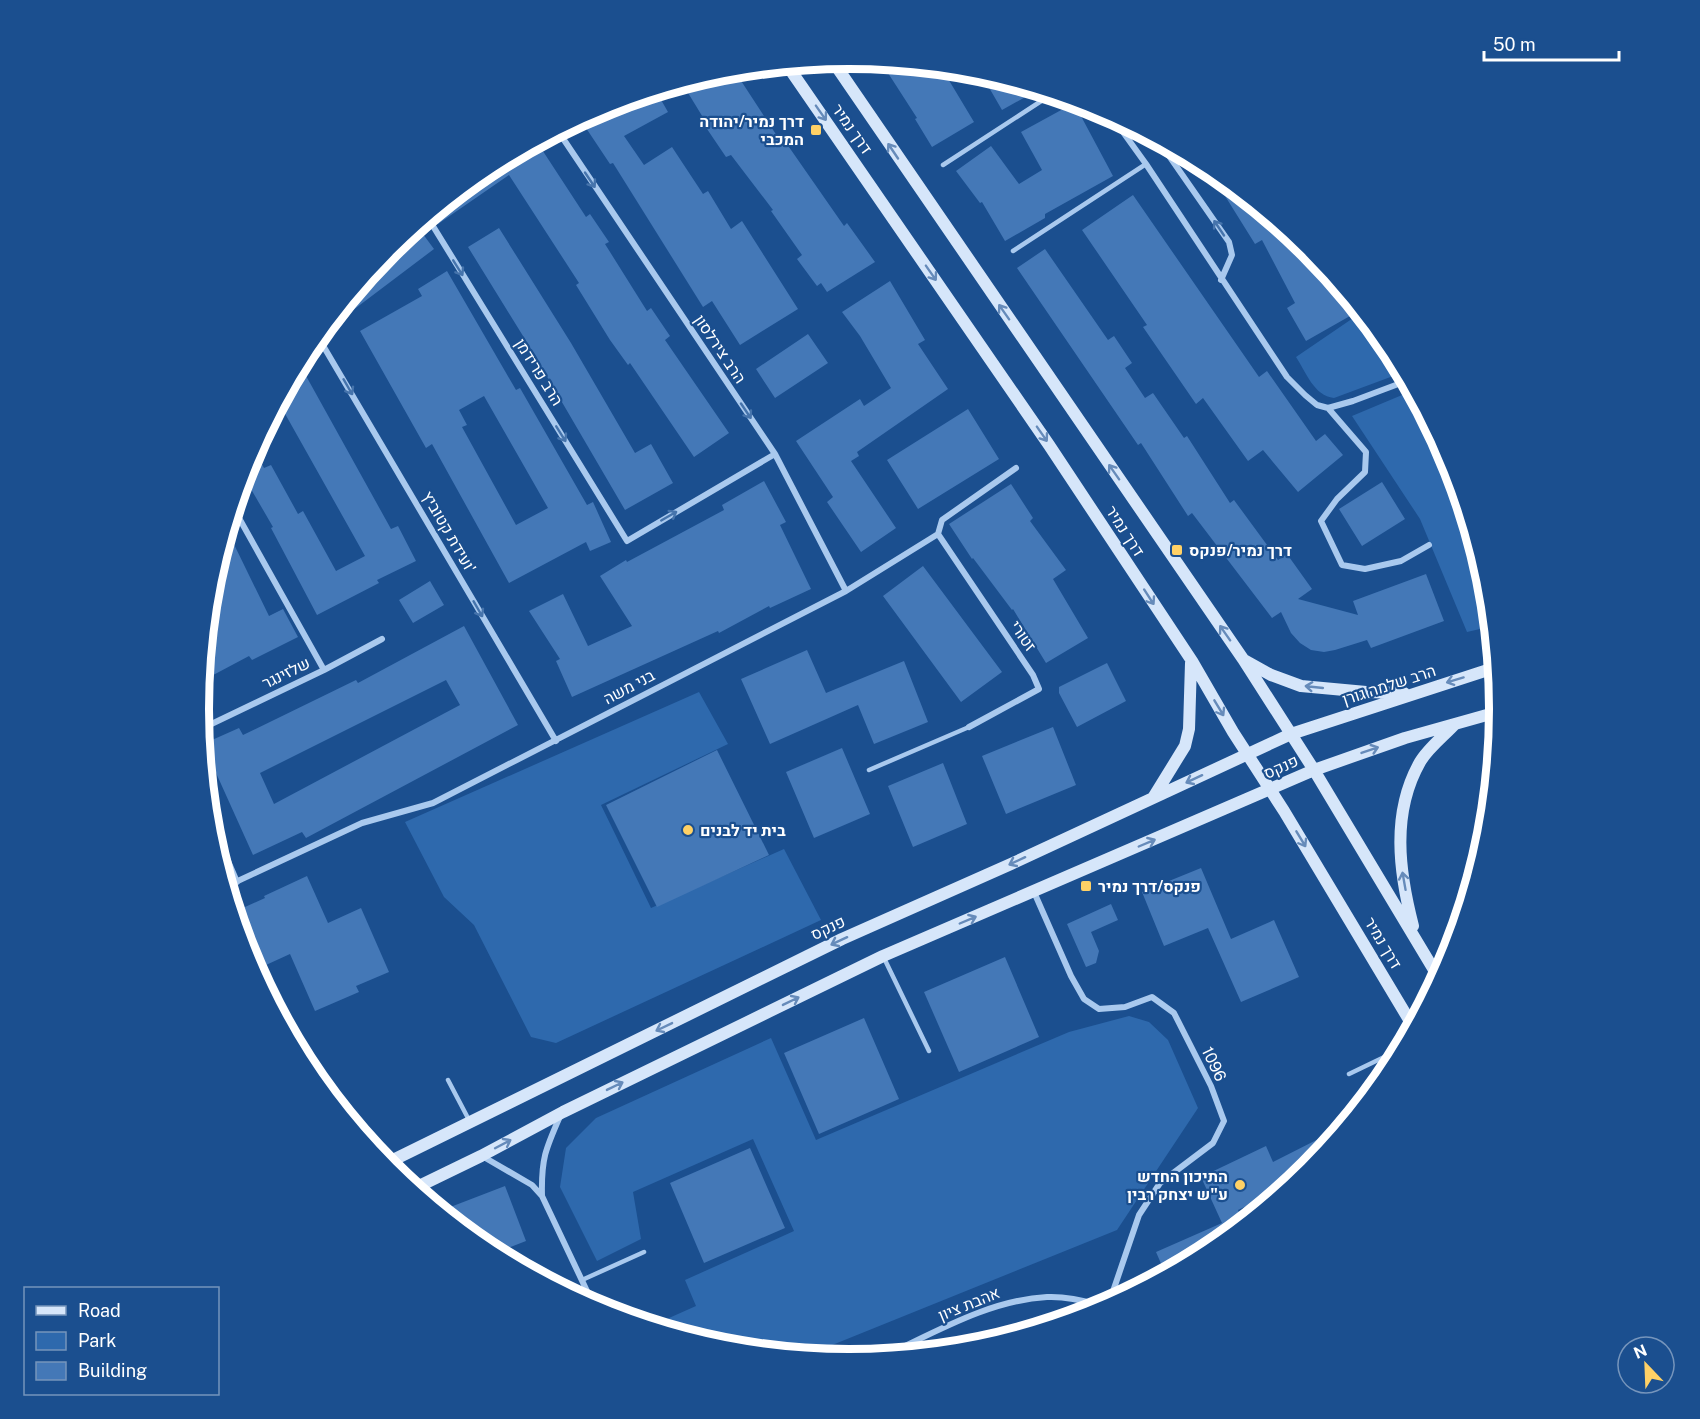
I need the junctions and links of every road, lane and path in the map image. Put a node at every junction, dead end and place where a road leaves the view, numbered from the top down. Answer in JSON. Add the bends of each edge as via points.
{"nodes":[{"id":1,"x":838,"y":69,"type":"edge"},
{"id":2,"x":792,"y":71,"type":"edge"},
{"id":3,"x":1044,"y":99,"type":"edge"},
{"id":4,"x":1121,"y":130,"type":"edge"},
{"id":5,"x":562,"y":138,"type":"edge"},
{"id":6,"x":1170,"y":155,"type":"edge"},
{"id":7,"x":1146,"y":164,"type":"junction"},
{"id":8,"x":943,"y":165,"type":"dead end"},
{"id":9,"x":432,"y":225,"type":"edge"},
{"id":10,"x":1013,"y":252,"type":"dead end"},
{"id":11,"x":1221,"y":280,"type":"junction"},
{"id":12,"x":323,"y":346,"type":"edge"},
{"id":13,"x":1401,"y":383,"type":"edge"},
{"id":14,"x":1328,"y":408,"type":"junction"},
{"id":15,"x":774,"y":454,"type":"junction"},
{"id":16,"x":1016,"y":468,"type":"dead end"},
{"id":17,"x":239,"y":518,"type":"edge"},
{"id":18,"x":938,"y":534,"type":"junction"},
{"id":19,"x":1429,"y":545,"type":"dead end"},
{"id":20,"x":846,"y":591,"type":"junction"},
{"id":21,"x":382,"y":639,"type":"dead end"},
{"id":22,"x":1244,"y":659,"type":"junction"},
{"id":23,"x":1192,"y":662,"type":"junction"},
{"id":24,"x":1489,"y":669,"type":"edge"},
{"id":25,"x":324,"y":670,"type":"junction"},
{"id":26,"x":1414,"y":693,"type":"junction"},
{"id":27,"x":1490,"y":714,"type":"edge"},
{"id":28,"x":1455,"y":724,"type":"junction"},
{"id":29,"x":210,"y":725,"type":"edge"},
{"id":30,"x":969,"y":727,"type":"joint"},
{"id":31,"x":1291,"y":734,"type":"junction"},
{"id":32,"x":556,"y":741,"type":"junction"},
{"id":33,"x":1247,"y":755,"type":"junction"},
{"id":34,"x":869,"y":770,"type":"dead end"},
{"id":35,"x":1314,"y":770,"type":"junction"},
{"id":36,"x":1270,"y":790,"type":"junction"},
{"id":37,"x":1153,"y":799,"type":"junction"},
{"id":38,"x":228,"y":861,"type":"edge"},
{"id":39,"x":237,"y":882,"type":"junction"},
{"id":40,"x":234,"y":883,"type":"edge"},
{"id":41,"x":1034,"y":892,"type":"junction"},
{"id":42,"x":1417,"y":938,"type":"junction"},
{"id":43,"x":883,"y":956,"type":"junction"},
{"id":44,"x":1435,"y":970,"type":"edge"},
{"id":45,"x":1410,"y":1021,"type":"edge"},
{"id":46,"x":929,"y":1051,"type":"dead end"},
{"id":47,"x":1390,"y":1054,"type":"edge"},
{"id":48,"x":1349,"y":1074,"type":"dead end"},
{"id":49,"x":448,"y":1080,"type":"dead end"},
{"id":50,"x":562,"y":1112,"type":"junction"},
{"id":51,"x":470,"y":1123,"type":"junction"},
{"id":52,"x":481,"y":1156,"type":"junction"},
{"id":53,"x":395,"y":1159,"type":"edge"},
{"id":54,"x":421,"y":1185,"type":"edge"},
{"id":55,"x":542,"y":1197,"type":"junction"},
{"id":56,"x":644,"y":1252,"type":"dead end"},
{"id":57,"x":582,"y":1280,"type":"junction"},
{"id":58,"x":588,"y":1294,"type":"edge"},
{"id":59,"x":1112,"y":1294,"type":"edge"},
{"id":60,"x":1091,"y":1303,"type":"edge"},
{"id":61,"x":902,"y":1348,"type":"edge"}],
"edges":[{"from":22,"to":1,"type":"main road","name":"דרך נמיר","one_way":true},
{"from":2,"to":23,"type":"main road","name":"דרך נמיר","one_way":true,"via":[[1043,435]]},
{"from":3,"to":8,"type":"lane"},
{"from":4,"to":7,"type":"street"},
{"from":5,"to":15,"type":"street","name":"הרב צירלסון","one_way":true},
{"from":11,"to":6,"type":"street","one_way":true,"via":[[1232,255],[1229,242]]},
{"from":7,"to":10,"type":"lane"},
{"from":7,"to":11,"type":"street"},
{"from":9,"to":15,"type":"street","name":"הרב פרידמן","one_way":true,"via":[[627,541]]},
{"from":11,"to":14,"type":"street","via":[[1287,377],[1317,405]]},
{"from":12,"to":32,"type":"street","name":"ועידת קטוביץ'","one_way":true},
{"from":13,"to":14,"type":"street"},
{"from":14,"to":19,"type":"street","via":[[1366,452],[1365,472],[1321,521],[1342,565],[1365,569],[1401,561]]},
{"from":15,"to":20,"type":"street","name":"הרב צירלסון"},
{"from":16,"to":18,"type":"street","name":"בני משה","via":[[942,520]]},
{"from":17,"to":25,"type":"street"},
{"from":18,"to":20,"type":"street","name":"בני משה"},
{"from":18,"to":30,"type":"street","name":"זטורי","via":[[1039,689]]},
{"from":20,"to":32,"type":"street","name":"בני משה"},
{"from":21,"to":25,"type":"street","name":"שלזינגר"},
{"from":26,"to":22,"type":"main road","one_way":true,"via":[[1301,686],[1270,675]]},
{"from":22,"to":31,"type":"main road","name":"דרך נמיר"},
{"from":23,"to":33,"type":"main road","name":"דרך נמיר","one_way":true},
{"from":23,"to":37,"type":"main road","via":[[1185,746]]},
{"from":24,"to":26,"type":"main road","name":"הרב שלמה גורן","one_way":true},
{"from":25,"to":29,"type":"street","name":"שלזינגר"},
{"from":26,"to":31,"type":"main road","name":"הרב שלמה גורן"},
{"from":27,"to":28,"type":"main road"},
{"from":35,"to":28,"type":"main road","one_way":true},
{"from":42,"to":28,"type":"main road","one_way":true,"via":[[1400,862],[1401,821],[1407,792],[1421,761]]},
{"from":30,"to":34,"type":"lane"},
{"from":31,"to":33,"type":"main road","name":"פנקס"},
{"from":31,"to":35,"type":"main road","name":"דרך נמיר"},
{"from":32,"to":39,"type":"street","name":"בני משה","via":[[433,803],[363,823]]},
{"from":33,"to":36,"type":"main road","name":"דרך נמיר"},
{"from":33,"to":37,"type":"main road","name":"פנקס","one_way":true},
{"from":35,"to":36,"type":"main road","name":"פנקס"},
{"from":35,"to":42,"type":"main road","name":"דרך נמיר"},
{"from":41,"to":36,"type":"main road","name":"פנקס","one_way":true},
{"from":36,"to":45,"type":"main road","name":"דרך נמיר","one_way":true},
{"from":37,"to":51,"type":"main road","name":"פנקס","one_way":true,"via":[[842,939]]},
{"from":38,"to":39,"type":"street"},
{"from":39,"to":40,"type":"street","name":"בני משה"},
{"from":43,"to":41,"type":"main road","name":"פנקס","one_way":true},
{"from":41,"to":59,"type":"street","name":"1096","via":[[1084,999],[1100,1009],[1125,1007],[1152,997],[1174,1013],[1224,1121],[1213,1143],[1160,1184],[1139,1215]]},
{"from":42,"to":44,"type":"main road","name":"דרך נמיר"},
{"from":43,"to":46,"type":"lane"},
{"from":50,"to":43,"type":"main road","name":"פנקס","one_way":true},
{"from":47,"to":48,"type":"lane"},
{"from":49,"to":51,"type":"lane"},
{"from":52,"to":50,"type":"main road","name":"פנקס","one_way":true},
{"from":50,"to":55,"type":"street","via":[[543,1159]]},
{"from":51,"to":53,"type":"main road","name":"פנקס"},
{"from":52,"to":54,"type":"main road","name":"פנקס"},
{"from":52,"to":55,"type":"street","via":[[532,1185]]},
{"from":55,"to":57,"type":"street"},
{"from":56,"to":57,"type":"lane"},
{"from":57,"to":58,"type":"street"},
{"from":60,"to":61,"type":"street","name":"אהבת ציון","via":[[1049,1297],[1010,1301]]}]}
